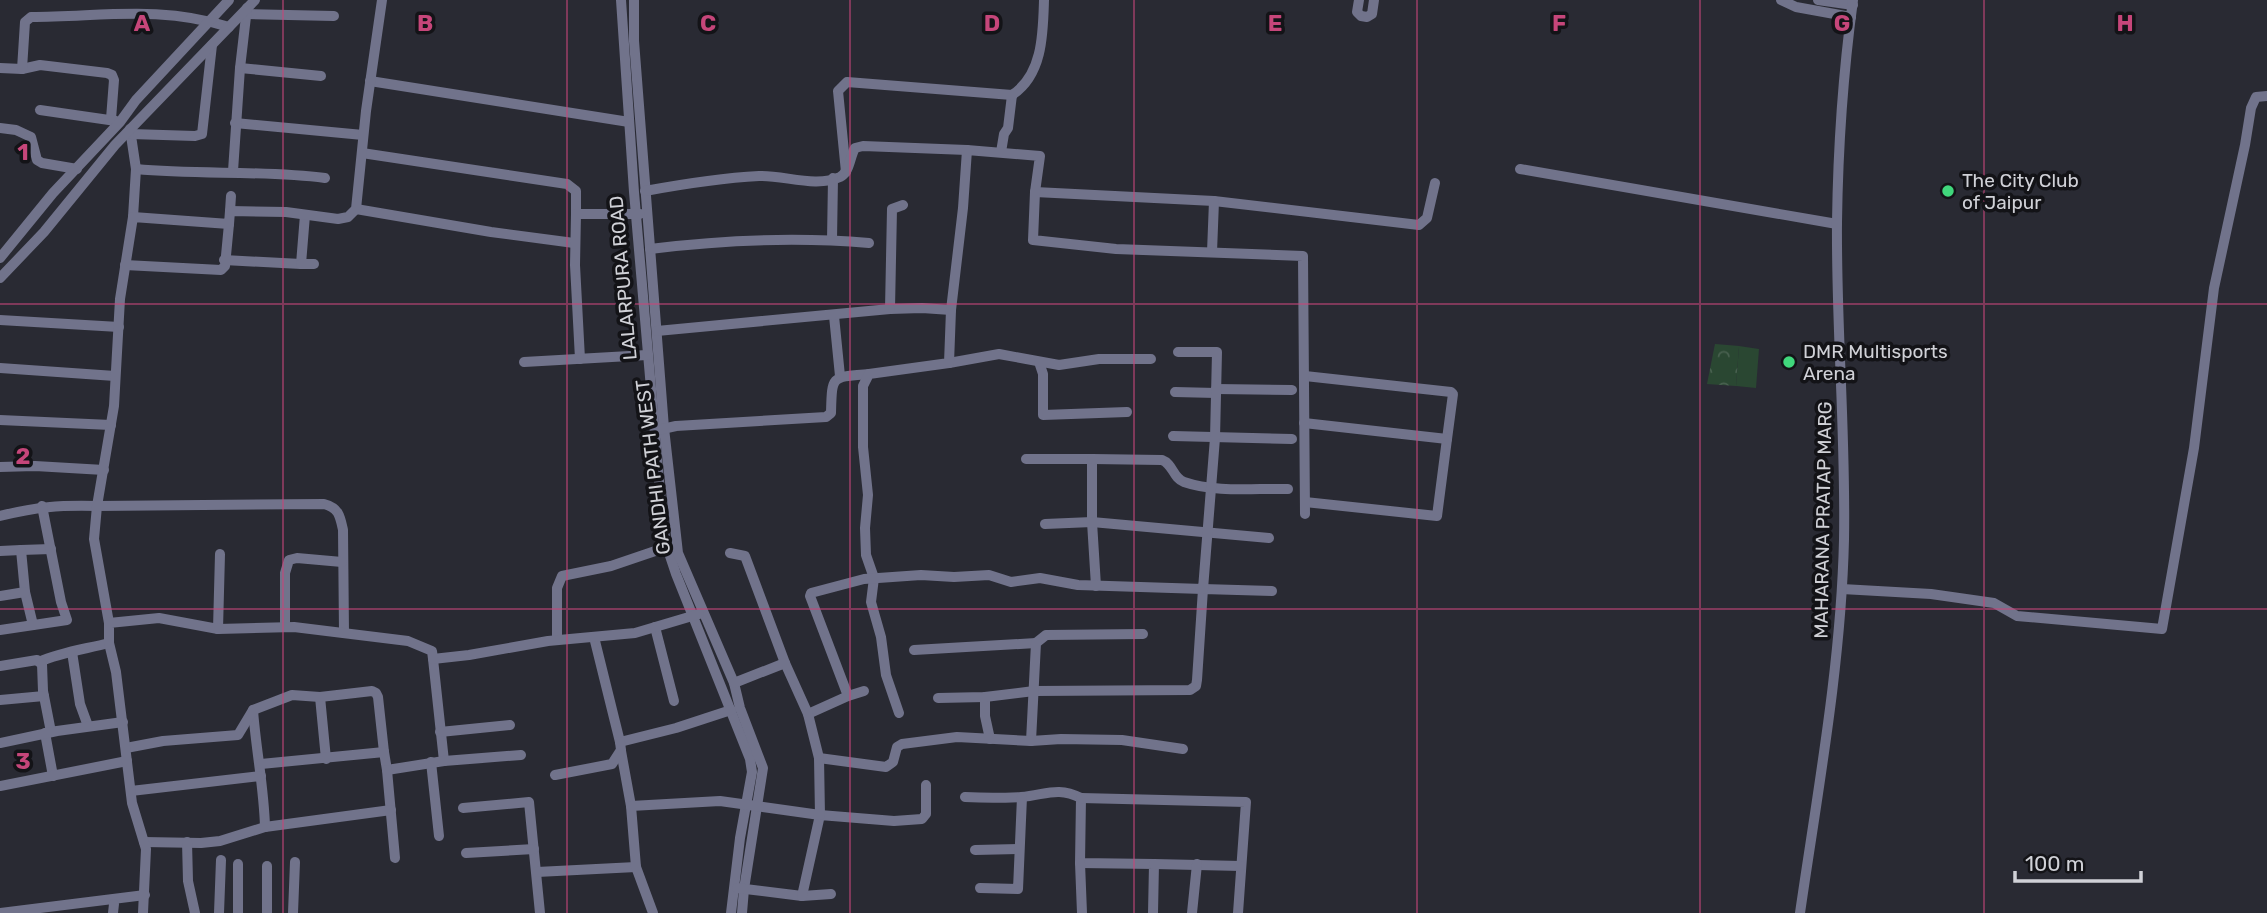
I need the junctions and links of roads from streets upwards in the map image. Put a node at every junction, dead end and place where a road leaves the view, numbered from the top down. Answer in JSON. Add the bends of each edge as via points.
{"nodes":[{"id":1,"x":131,"y":0,"type":"edge"},
{"id":2,"x":229,"y":0,"type":"edge"},
{"id":3,"x":256,"y":0,"type":"edge"},
{"id":4,"x":382,"y":0,"type":"edge"},
{"id":5,"x":621,"y":0,"type":"edge"},
{"id":6,"x":634,"y":0,"type":"edge"},
{"id":7,"x":1044,"y":0,"type":"edge"},
{"id":8,"x":1359,"y":0,"type":"edge"},
{"id":9,"x":1374,"y":0,"type":"edge"},
{"id":10,"x":1781,"y":0,"type":"edge"},
{"id":11,"x":1818,"y":0,"type":"edge"},
{"id":12,"x":1853,"y":2,"type":"edge"},
{"id":13,"x":248,"y":8,"type":"edge"},
{"id":14,"x":128,"y":13,"type":"junction"},
{"id":15,"x":334,"y":16,"type":"dead end"},
{"id":16,"x":1851,"y":18,"type":"junction"},
{"id":17,"x":209,"y":21,"type":"junction"},
{"id":18,"x":229,"y":27,"type":"junction"},
{"id":19,"x":212,"y":44,"type":"junction"},
{"id":20,"x":0,"y":68,"type":"edge"},
{"id":21,"x":240,"y":68,"type":"junction"},
{"id":22,"x":22,"y":69,"type":"junction"},
{"id":23,"x":321,"y":76,"type":"dead end"},
{"id":24,"x":370,"y":81,"type":"junction"},
{"id":25,"x":1012,"y":95,"type":"junction"},
{"id":26,"x":2267,"y":96,"type":"edge"},
{"id":27,"x":40,"y":110,"type":"dead end"},
{"id":28,"x":116,"y":121,"type":"junction"},
{"id":29,"x":629,"y":122,"type":"junction"},
{"id":30,"x":235,"y":123,"type":"junction"},
{"id":31,"x":0,"y":128,"type":"edge"},
{"id":32,"x":132,"y":129,"type":"junction"},
{"id":33,"x":363,"y":135,"type":"junction"},
{"id":34,"x":967,"y":150,"type":"junction"},
{"id":35,"x":1001,"y":152,"type":"junction"},
{"id":36,"x":362,"y":153,"type":"junction"},
{"id":37,"x":77,"y":169,"type":"junction"},
{"id":38,"x":136,"y":169,"type":"junction"},
{"id":39,"x":1520,"y":169,"type":"dead end"},
{"id":40,"x":233,"y":171,"type":"junction"},
{"id":41,"x":846,"y":172,"type":"junction"},
{"id":42,"x":325,"y":178,"type":"dead end"},
{"id":43,"x":833,"y":178,"type":"junction"},
{"id":44,"x":1435,"y":183,"type":"dead end"},
{"id":45,"x":645,"y":191,"type":"junction"},
{"id":46,"x":1035,"y":192,"type":"junction"},
{"id":47,"x":231,"y":196,"type":"dead end"},
{"id":48,"x":1214,"y":201,"type":"junction"},
{"id":49,"x":902,"y":205,"type":"dead end"},
{"id":50,"x":356,"y":209,"type":"junction"},
{"id":51,"x":230,"y":211,"type":"junction"},
{"id":52,"x":647,"y":213,"type":"junction"},
{"id":53,"x":576,"y":214,"type":"junction"},
{"id":54,"x":305,"y":215,"type":"junction"},
{"id":55,"x":636,"y":215,"type":"junction"},
{"id":56,"x":133,"y":217,"type":"junction"},
{"id":57,"x":229,"y":224,"type":"junction"},
{"id":58,"x":1837,"y":224,"type":"junction"},
{"id":59,"x":832,"y":240,"type":"junction"},
{"id":60,"x":574,"y":243,"type":"junction"},
{"id":61,"x":869,"y":243,"type":"dead end"},
{"id":62,"x":650,"y":249,"type":"junction"},
{"id":63,"x":1212,"y":251,"type":"junction"},
{"id":64,"x":1,"y":256,"type":"edge"},
{"id":65,"x":225,"y":261,"type":"junction"},
{"id":66,"x":15,"y":263,"type":"junction"},
{"id":67,"x":301,"y":264,"type":"junction"},
{"id":68,"x":314,"y":264,"type":"dead end"},
{"id":69,"x":125,"y":265,"type":"junction"},
{"id":70,"x":0,"y":278,"type":"edge"},
{"id":71,"x":890,"y":309,"type":"junction"},
{"id":72,"x":951,"y":310,"type":"junction"},
{"id":73,"x":834,"y":316,"type":"junction"},
{"id":74,"x":0,"y":320,"type":"edge"},
{"id":75,"x":119,"y":327,"type":"junction"},
{"id":76,"x":657,"y":331,"type":"junction"},
{"id":77,"x":1178,"y":352,"type":"dead end"},
{"id":78,"x":648,"y":355,"type":"junction"},
{"id":79,"x":580,"y":359,"type":"junction"},
{"id":80,"x":1151,"y":359,"type":"dead end"},
{"id":81,"x":524,"y":362,"type":"dead end"},
{"id":82,"x":1039,"y":362,"type":"junction"},
{"id":83,"x":949,"y":363,"type":"junction"},
{"id":84,"x":0,"y":368,"type":"edge"},
{"id":85,"x":869,"y":374,"type":"junction"},
{"id":86,"x":115,"y":376,"type":"junction"},
{"id":87,"x":840,"y":376,"type":"junction"},
{"id":88,"x":1305,"y":376,"type":"junction"},
{"id":89,"x":1292,"y":390,"type":"dead end"},
{"id":90,"x":1216,"y":391,"type":"junction"},
{"id":91,"x":1175,"y":392,"type":"dead end"},
{"id":92,"x":1127,"y":412,"type":"dead end"},
{"id":93,"x":0,"y":420,"type":"edge"},
{"id":94,"x":1304,"y":423,"type":"junction"},
{"id":95,"x":111,"y":425,"type":"junction"},
{"id":96,"x":659,"y":430,"type":"junction"},
{"id":97,"x":1173,"y":436,"type":"dead end"},
{"id":98,"x":1215,"y":438,"type":"junction"},
{"id":99,"x":1292,"y":439,"type":"dead end"},
{"id":100,"x":1447,"y":439,"type":"junction"},
{"id":101,"x":1092,"y":459,"type":"junction"},
{"id":102,"x":1026,"y":460,"type":"dead end"},
{"id":103,"x":0,"y":467,"type":"edge"},
{"id":104,"x":104,"y":470,"type":"junction"},
{"id":105,"x":1212,"y":487,"type":"junction"},
{"id":106,"x":1288,"y":489,"type":"dead end"},
{"id":107,"x":1305,"y":502,"type":"junction"},
{"id":108,"x":42,"y":506,"type":"junction"},
{"id":109,"x":97,"y":506,"type":"junction"},
{"id":110,"x":1305,"y":514,"type":"dead end"},
{"id":111,"x":0,"y":516,"type":"edge"},
{"id":112,"x":1092,"y":522,"type":"junction"},
{"id":113,"x":1045,"y":524,"type":"dead end"},
{"id":114,"x":1208,"y":533,"type":"junction"},
{"id":115,"x":1269,"y":538,"type":"dead end"},
{"id":116,"x":667,"y":547,"type":"junction"},
{"id":117,"x":51,"y":549,"type":"junction"},
{"id":118,"x":21,"y":550,"type":"junction"},
{"id":119,"x":0,"y":551,"type":"edge"},
{"id":120,"x":730,"y":553,"type":"dead end"},
{"id":121,"x":220,"y":554,"type":"dead end"},
{"id":122,"x":342,"y":562,"type":"junction"},
{"id":123,"x":874,"y":578,"type":"junction"},
{"id":124,"x":1096,"y":586,"type":"junction"},
{"id":125,"x":1203,"y":589,"type":"junction"},
{"id":126,"x":1842,"y":589,"type":"junction"},
{"id":127,"x":1272,"y":591,"type":"dead end"},
{"id":128,"x":25,"y":593,"type":"junction"},
{"id":129,"x":0,"y":596,"type":"edge"},
{"id":130,"x":698,"y":615,"type":"junction"},
{"id":131,"x":109,"y":623,"type":"junction"},
{"id":132,"x":33,"y":625,"type":"junction"},
{"id":133,"x":285,"y":627,"type":"junction"},
{"id":134,"x":655,"y":627,"type":"junction"},
{"id":135,"x":218,"y":629,"type":"junction"},
{"id":136,"x":0,"y":630,"type":"edge"},
{"id":137,"x":344,"y":633,"type":"junction"},
{"id":138,"x":1143,"y":634,"type":"dead end"},
{"id":139,"x":594,"y":636,"type":"junction"},
{"id":140,"x":557,"y":640,"type":"junction"},
{"id":141,"x":109,"y":643,"type":"junction"},
{"id":142,"x":1036,"y":643,"type":"junction"},
{"id":143,"x":914,"y":650,"type":"dead end"},
{"id":144,"x":72,"y":652,"type":"junction"},
{"id":145,"x":433,"y":659,"type":"junction"},
{"id":146,"x":39,"y":662,"type":"junction"},
{"id":147,"x":785,"y":663,"type":"junction"},
{"id":148,"x":0,"y":666,"type":"edge"},
{"id":149,"x":734,"y":682,"type":"junction"},
{"id":150,"x":864,"y":691,"type":"dead end"},
{"id":151,"x":1034,"y":691,"type":"junction"},
{"id":152,"x":44,"y":696,"type":"junction"},
{"id":153,"x":848,"y":696,"type":"junction"},
{"id":154,"x":320,"y":697,"type":"junction"},
{"id":155,"x":985,"y":697,"type":"junction"},
{"id":156,"x":938,"y":698,"type":"dead end"},
{"id":157,"x":0,"y":700,"type":"edge"},
{"id":158,"x":674,"y":701,"type":"dead end"},
{"id":159,"x":253,"y":710,"type":"junction"},
{"id":160,"x":731,"y":710,"type":"junction"},
{"id":161,"x":899,"y":713,"type":"dead end"},
{"id":162,"x":808,"y":714,"type":"junction"},
{"id":163,"x":123,"y":722,"type":"junction"},
{"id":164,"x":510,"y":725,"type":"dead end"},
{"id":165,"x":88,"y":726,"type":"junction"},
{"id":166,"x":48,"y":732,"type":"junction"},
{"id":167,"x":440,"y":732,"type":"junction"},
{"id":168,"x":990,"y":739,"type":"junction"},
{"id":169,"x":1031,"y":741,"type":"junction"},
{"id":170,"x":0,"y":743,"type":"edge"},
{"id":171,"x":620,"y":746,"type":"junction"},
{"id":172,"x":126,"y":747,"type":"junction"},
{"id":173,"x":1183,"y":749,"type":"dead end"},
{"id":174,"x":384,"y":752,"type":"junction"},
{"id":175,"x":521,"y":755,"type":"dead end"},
{"id":176,"x":819,"y":758,"type":"junction"},
{"id":177,"x":326,"y":759,"type":"junction"},
{"id":178,"x":128,"y":761,"type":"junction"},
{"id":179,"x":444,"y":761,"type":"junction"},
{"id":180,"x":431,"y":762,"type":"junction"},
{"id":181,"x":261,"y":764,"type":"junction"},
{"id":182,"x":387,"y":770,"type":"junction"},
{"id":183,"x":555,"y":775,"type":"dead end"},
{"id":184,"x":52,"y":776,"type":"junction"},
{"id":185,"x":261,"y":776,"type":"junction"},
{"id":186,"x":926,"y":785,"type":"dead end"},
{"id":187,"x":0,"y":786,"type":"edge"},
{"id":188,"x":131,"y":791,"type":"junction"},
{"id":189,"x":965,"y":797,"type":"dead end"},
{"id":190,"x":1022,"y":797,"type":"junction"},
{"id":191,"x":1081,"y":798,"type":"junction"},
{"id":192,"x":631,"y":806,"type":"junction"},
{"id":193,"x":752,"y":806,"type":"junction"},
{"id":194,"x":463,"y":808,"type":"dead end"},
{"id":195,"x":391,"y":810,"type":"junction"},
{"id":196,"x":820,"y":815,"type":"junction"},
{"id":197,"x":264,"y":827,"type":"junction"},
{"id":198,"x":439,"y":836,"type":"dead end"},
{"id":199,"x":144,"y":842,"type":"junction"},
{"id":200,"x":187,"y":842,"type":"junction"},
{"id":201,"x":534,"y":849,"type":"junction"},
{"id":202,"x":1019,"y":849,"type":"junction"},
{"id":203,"x":975,"y":850,"type":"dead end"},
{"id":204,"x":466,"y":853,"type":"dead end"},
{"id":205,"x":395,"y":858,"type":"dead end"},
{"id":206,"x":221,"y":860,"type":"dead end"},
{"id":207,"x":295,"y":862,"type":"dead end"},
{"id":208,"x":1080,"y":863,"type":"junction"},
{"id":209,"x":1154,"y":863,"type":"junction"},
{"id":210,"x":238,"y":864,"type":"dead end"},
{"id":211,"x":1197,"y":864,"type":"junction"},
{"id":212,"x":267,"y":866,"type":"dead end"},
{"id":213,"x":1241,"y":866,"type":"junction"},
{"id":214,"x":636,"y":867,"type":"junction"},
{"id":215,"x":537,"y":872,"type":"junction"},
{"id":216,"x":739,"y":888,"type":"junction"},
{"id":217,"x":980,"y":888,"type":"dead end"},
{"id":218,"x":145,"y":894,"type":"junction"},
{"id":219,"x":831,"y":894,"type":"dead end"},
{"id":220,"x":802,"y":896,"type":"junction"},
{"id":221,"x":0,"y":913,"type":"edge"},
{"id":222,"x":143,"y":913,"type":"edge"},
{"id":223,"x":195,"y":913,"type":"edge"},
{"id":224,"x":219,"y":913,"type":"edge"},
{"id":225,"x":238,"y":913,"type":"edge"},
{"id":226,"x":267,"y":913,"type":"edge"},
{"id":227,"x":293,"y":913,"type":"edge"},
{"id":228,"x":540,"y":913,"type":"edge"},
{"id":229,"x":653,"y":913,"type":"edge"},
{"id":230,"x":731,"y":913,"type":"edge"},
{"id":231,"x":742,"y":913,"type":"edge"},
{"id":232,"x":1082,"y":913,"type":"edge"},
{"id":233,"x":1153,"y":913,"type":"edge"},
{"id":234,"x":1192,"y":913,"type":"edge"},
{"id":235,"x":1238,"y":913,"type":"edge"},
{"id":236,"x":1800,"y":913,"type":"edge"}],
"edges":[{"from":1,"to":14,"type":"street"},
{"from":2,"to":17,"type":"street"},
{"from":3,"to":13,"type":"street"},
{"from":4,"to":24,"type":"street"},
{"from":5,"to":29,"type":"street","name":"LALARPURA ROAD"},
{"from":6,"to":45,"type":"street","name":"GANDHI PATH WEST"},
{"from":7,"to":25,"type":"street","via":[[1040,54],[1023,88]]},
{"from":8,"to":9,"type":"street","via":[[1357,12],[1367,17]]},
{"from":10,"to":16,"type":"street"},
{"from":11,"to":12,"type":"street"},
{"from":12,"to":16,"type":"street","name":"MAHARANA PRATAP MARG"},
{"from":13,"to":15,"type":"street"},
{"from":13,"to":18,"type":"street"},
{"from":13,"to":21,"type":"street"},
{"from":14,"to":17,"type":"street","via":[[165,13]]},
{"from":14,"to":22,"type":"street","via":[[31,17],[25,22]]},
{"from":16,"to":58,"type":"street","name":"MAHARANA PRATAP MARG","via":[[1843,82]]},
{"from":17,"to":18,"type":"street"},
{"from":17,"to":28,"type":"street"},
{"from":18,"to":19,"type":"street"},
{"from":19,"to":32,"type":"street"},
{"from":19,"to":32,"type":"street","via":[[202,134]]},
{"from":20,"to":22,"type":"street"},
{"from":21,"to":23,"type":"street"},
{"from":21,"to":30,"type":"street"},
{"from":22,"to":28,"type":"street","via":[[40,65],[112,75]]},
{"from":24,"to":29,"type":"street"},
{"from":24,"to":33,"type":"street"},
{"from":25,"to":35,"type":"street"},
{"from":25,"to":41,"type":"street","via":[[847,82],[838,91]]},
{"from":26,"to":126,"type":"street","via":[[2256,97],[2251,107],[2214,288],[2194,448],[2162,629],[2017,616],[1994,604],[1931,594]]},
{"from":27,"to":28,"type":"street"},
{"from":28,"to":32,"type":"street"},
{"from":28,"to":37,"type":"street"},
{"from":29,"to":55,"type":"street","name":"LALARPURA ROAD"},
{"from":30,"to":33,"type":"street"},
{"from":30,"to":40,"type":"street"},
{"from":31,"to":37,"type":"street","via":[[32,137],[35,156],[42,163]]},
{"from":32,"to":38,"type":"street"},
{"from":32,"to":66,"type":"street"},
{"from":33,"to":36,"type":"street"},
{"from":34,"to":35,"type":"street"},
{"from":34,"to":41,"type":"street","via":[[863,146],[855,148]]},
{"from":34,"to":72,"type":"street"},
{"from":35,"to":46,"type":"street","via":[[1040,156]]},
{"from":36,"to":50,"type":"street"},
{"from":36,"to":53,"type":"street","via":[[567,184],[576,191]]},
{"from":37,"to":64,"type":"street"},
{"from":38,"to":40,"type":"street"},
{"from":38,"to":56,"type":"street"},
{"from":39,"to":58,"type":"street"},
{"from":40,"to":42,"type":"street"},
{"from":41,"to":43,"type":"street"},
{"from":43,"to":45,"type":"street","via":[[762,176]]},
{"from":43,"to":59,"type":"street"},
{"from":44,"to":48,"type":"street","via":[[1427,218],[1419,225]]},
{"from":45,"to":52,"type":"street","name":"GANDHI PATH WEST"},
{"from":46,"to":48,"type":"street"},
{"from":46,"to":63,"type":"street","via":[[1033,240],[1116,249]]},
{"from":47,"to":51,"type":"street"},
{"from":48,"to":63,"type":"street"},
{"from":49,"to":71,"type":"street","via":[[892,209]]},
{"from":50,"to":54,"type":"street","via":[[338,219]]},
{"from":50,"to":60,"type":"street"},
{"from":51,"to":54,"type":"street"},
{"from":51,"to":57,"type":"street"},
{"from":52,"to":55,"type":"street"},
{"from":52,"to":62,"type":"street","name":"GANDHI PATH WEST"},
{"from":53,"to":55,"type":"street"},
{"from":53,"to":60,"type":"street"},
{"from":54,"to":67,"type":"street"},
{"from":55,"to":78,"type":"street","name":"LALARPURA ROAD"},
{"from":56,"to":57,"type":"street"},
{"from":56,"to":69,"type":"street"},
{"from":57,"to":65,"type":"street"},
{"from":58,"to":126,"type":"street","name":"MAHARANA PRATAP MARG","via":[[1844,422]]},
{"from":59,"to":61,"type":"street"},
{"from":59,"to":62,"type":"street"},
{"from":60,"to":79,"type":"street"},
{"from":62,"to":76,"type":"street","name":"GANDHI PATH WEST"},
{"from":63,"to":88,"type":"street","via":[[1303,256]]},
{"from":64,"to":66,"type":"street"},
{"from":65,"to":67,"type":"street"},
{"from":65,"to":69,"type":"street","via":[[221,270]]},
{"from":66,"to":70,"type":"street"},
{"from":67,"to":68,"type":"street"},
{"from":69,"to":75,"type":"street"},
{"from":71,"to":72,"type":"street"},
{"from":71,"to":73,"type":"street"},
{"from":72,"to":83,"type":"street"},
{"from":73,"to":76,"type":"street"},
{"from":73,"to":87,"type":"street"},
{"from":74,"to":75,"type":"street"},
{"from":75,"to":86,"type":"street"},
{"from":76,"to":96,"type":"street","name":"GANDHI PATH WEST"},
{"from":77,"to":90,"type":"street","via":[[1217,352]]},
{"from":78,"to":79,"type":"street"},
{"from":78,"to":96,"type":"street","name":"LALARPURA ROAD"},
{"from":79,"to":81,"type":"street"},
{"from":80,"to":82,"type":"street","via":[[1059,365]]},
{"from":82,"to":83,"type":"street","via":[[999,354]]},
{"from":82,"to":92,"type":"street","via":[[1043,415]]},
{"from":83,"to":85,"type":"street"},
{"from":84,"to":86,"type":"street"},
{"from":85,"to":87,"type":"street"},
{"from":85,"to":123,"type":"street","via":[[863,386],[863,447],[868,495],[866,555]]},
{"from":86,"to":95,"type":"street"},
{"from":87,"to":96,"type":"street","via":[[832,386],[827,417]]},
{"from":88,"to":94,"type":"street"},
{"from":88,"to":100,"type":"street","via":[[1451,392]]},
{"from":89,"to":90,"type":"street"},
{"from":90,"to":91,"type":"street"},
{"from":90,"to":98,"type":"street"},
{"from":93,"to":95,"type":"street"},
{"from":94,"to":100,"type":"street"},
{"from":94,"to":107,"type":"street"},
{"from":95,"to":104,"type":"street"},
{"from":96,"to":116,"type":"street","name":"LALARPURA ROAD"},
{"from":96,"to":130,"type":"street","name":"GANDHI PATH WEST","via":[[678,553]]},
{"from":97,"to":98,"type":"street"},
{"from":98,"to":99,"type":"street"},
{"from":98,"to":105,"type":"street"},
{"from":100,"to":107,"type":"street","via":[[1437,516]]},
{"from":101,"to":102,"type":"street"},
{"from":101,"to":105,"type":"street","via":[[1162,460],[1170,464],[1178,479]]},
{"from":101,"to":112,"type":"street"},
{"from":103,"to":104,"type":"street"},
{"from":104,"to":109,"type":"street"},
{"from":105,"to":106,"type":"street"},
{"from":105,"to":114,"type":"street"},
{"from":107,"to":110,"type":"street"},
{"from":108,"to":109,"type":"street"},
{"from":108,"to":111,"type":"street"},
{"from":108,"to":117,"type":"street"},
{"from":109,"to":122,"type":"street","via":[[333,506],[340,515]]},
{"from":109,"to":131,"type":"street","via":[[94,539]]},
{"from":112,"to":113,"type":"street"},
{"from":112,"to":114,"type":"street"},
{"from":112,"to":124,"type":"street"},
{"from":114,"to":115,"type":"street"},
{"from":114,"to":125,"type":"street"},
{"from":116,"to":130,"type":"street","name":"LALARPURA ROAD"},
{"from":116,"to":140,"type":"street","via":[[562,576],[557,588]]},
{"from":117,"to":118,"type":"street"},
{"from":117,"to":132,"type":"street","via":[[67,620]]},
{"from":118,"to":119,"type":"street"},
{"from":118,"to":128,"type":"street"},
{"from":120,"to":147,"type":"street","via":[[745,556]]},
{"from":121,"to":135,"type":"street"},
{"from":122,"to":133,"type":"street","via":[[289,560]]},
{"from":122,"to":137,"type":"street"},
{"from":123,"to":124,"type":"street","via":[[989,575],[1011,582],[1040,578]]},
{"from":123,"to":153,"type":"street","via":[[839,584],[810,596]]},
{"from":123,"to":161,"type":"street","via":[[871,602],[886,676]]},
{"from":124,"to":125,"type":"street"},
{"from":125,"to":127,"type":"street"},
{"from":125,"to":151,"type":"street","via":[[1197,680],[1190,690]]},
{"from":126,"to":236,"type":"street","name":"MAHARANA PRATAP MARG","via":[[1830,714]]},
{"from":128,"to":129,"type":"street"},
{"from":128,"to":132,"type":"street"},
{"from":130,"to":134,"type":"street"},
{"from":130,"to":149,"type":"street","name":"GANDHI PATH WEST"},
{"from":130,"to":160,"type":"street","name":"LALARPURA ROAD"},
{"from":131,"to":135,"type":"street","via":[[159,618]]},
{"from":131,"to":141,"type":"street"},
{"from":132,"to":136,"type":"street"},
{"from":133,"to":135,"type":"street"},
{"from":133,"to":137,"type":"street"},
{"from":134,"to":139,"type":"street"},
{"from":134,"to":158,"type":"street"},
{"from":137,"to":145,"type":"street","via":[[408,641],[432,651]]},
{"from":138,"to":142,"type":"street","via":[[1046,635]]},
{"from":139,"to":140,"type":"street"},
{"from":139,"to":171,"type":"street"},
{"from":140,"to":145,"type":"street"},
{"from":141,"to":144,"type":"street"},
{"from":141,"to":163,"type":"street"},
{"from":142,"to":143,"type":"street"},
{"from":142,"to":151,"type":"street"},
{"from":144,"to":146,"type":"street"},
{"from":144,"to":165,"type":"street"},
{"from":145,"to":167,"type":"street"},
{"from":146,"to":148,"type":"street"},
{"from":146,"to":152,"type":"street"},
{"from":147,"to":149,"type":"street"},
{"from":147,"to":162,"type":"street"},
{"from":149,"to":193,"type":"street","name":"GANDHI PATH WEST","via":[[763,768]]},
{"from":150,"to":153,"type":"street"},
{"from":151,"to":155,"type":"street"},
{"from":151,"to":169,"type":"street"},
{"from":152,"to":157,"type":"street"},
{"from":152,"to":166,"type":"street"},
{"from":153,"to":162,"type":"street"},
{"from":154,"to":159,"type":"street","via":[[292,695]]},
{"from":154,"to":174,"type":"street","via":[[376,692]]},
{"from":154,"to":177,"type":"street"},
{"from":155,"to":156,"type":"street"},
{"from":155,"to":168,"type":"street"},
{"from":159,"to":172,"type":"street","via":[[238,735]]},
{"from":159,"to":181,"type":"street"},
{"from":160,"to":171,"type":"street"},
{"from":160,"to":193,"type":"street","name":"LALARPURA ROAD","via":[[750,759]]},
{"from":162,"to":176,"type":"street"},
{"from":163,"to":165,"type":"street"},
{"from":163,"to":172,"type":"street"},
{"from":164,"to":167,"type":"street"},
{"from":165,"to":166,"type":"street"},
{"from":166,"to":170,"type":"street"},
{"from":166,"to":184,"type":"street"},
{"from":167,"to":179,"type":"street"},
{"from":168,"to":169,"type":"street"},
{"from":168,"to":176,"type":"street","via":[[957,737],[902,744],[886,767]]},
{"from":169,"to":173,"type":"street","via":[[1122,740]]},
{"from":171,"to":183,"type":"street","via":[[612,764]]},
{"from":171,"to":192,"type":"street"},
{"from":172,"to":178,"type":"street"},
{"from":174,"to":177,"type":"street"},
{"from":174,"to":182,"type":"street"},
{"from":175,"to":179,"type":"street"},
{"from":176,"to":196,"type":"street"},
{"from":177,"to":181,"type":"street"},
{"from":178,"to":184,"type":"street"},
{"from":178,"to":188,"type":"street"},
{"from":179,"to":180,"type":"street"},
{"from":180,"to":182,"type":"street"},
{"from":180,"to":198,"type":"street"},
{"from":181,"to":185,"type":"street"},
{"from":182,"to":195,"type":"street"},
{"from":184,"to":187,"type":"street"},
{"from":185,"to":188,"type":"street"},
{"from":185,"to":197,"type":"street"},
{"from":186,"to":196,"type":"street","via":[[922,819]]},
{"from":188,"to":199,"type":"street"},
{"from":189,"to":190,"type":"street"},
{"from":190,"to":191,"type":"street","via":[[1049,791]]},
{"from":190,"to":202,"type":"street"},
{"from":191,"to":208,"type":"street"},
{"from":191,"to":213,"type":"street","via":[[1246,802]]},
{"from":192,"to":193,"type":"street","via":[[720,801]]},
{"from":192,"to":214,"type":"street"},
{"from":193,"to":196,"type":"street"},
{"from":193,"to":216,"type":"street","name":"GANDHI PATH WEST"},
{"from":194,"to":201,"type":"street","via":[[529,802]]},
{"from":195,"to":197,"type":"street"},
{"from":195,"to":205,"type":"street"},
{"from":196,"to":220,"type":"street"},
{"from":197,"to":200,"type":"street","via":[[220,841]]},
{"from":199,"to":200,"type":"street"},
{"from":199,"to":218,"type":"street"},
{"from":200,"to":223,"type":"street"},
{"from":201,"to":204,"type":"street"},
{"from":201,"to":215,"type":"street"},
{"from":202,"to":203,"type":"street"},
{"from":202,"to":217,"type":"street","via":[[1018,889]]},
{"from":206,"to":224,"type":"street"},
{"from":207,"to":227,"type":"street"},
{"from":208,"to":209,"type":"street"},
{"from":208,"to":232,"type":"street"},
{"from":209,"to":211,"type":"street"},
{"from":209,"to":233,"type":"street"},
{"from":210,"to":225,"type":"street"},
{"from":211,"to":213,"type":"street"},
{"from":211,"to":234,"type":"street"},
{"from":212,"to":226,"type":"street"},
{"from":213,"to":235,"type":"street"},
{"from":214,"to":215,"type":"street"},
{"from":214,"to":229,"type":"street"},
{"from":215,"to":228,"type":"street"},
{"from":216,"to":220,"type":"street"},
{"from":216,"to":230,"type":"street"},
{"from":216,"to":231,"type":"street","name":"GANDHI PATH WEST"},
{"from":218,"to":221,"type":"street"},
{"from":218,"to":222,"type":"street"},
{"from":219,"to":220,"type":"street"}]}
